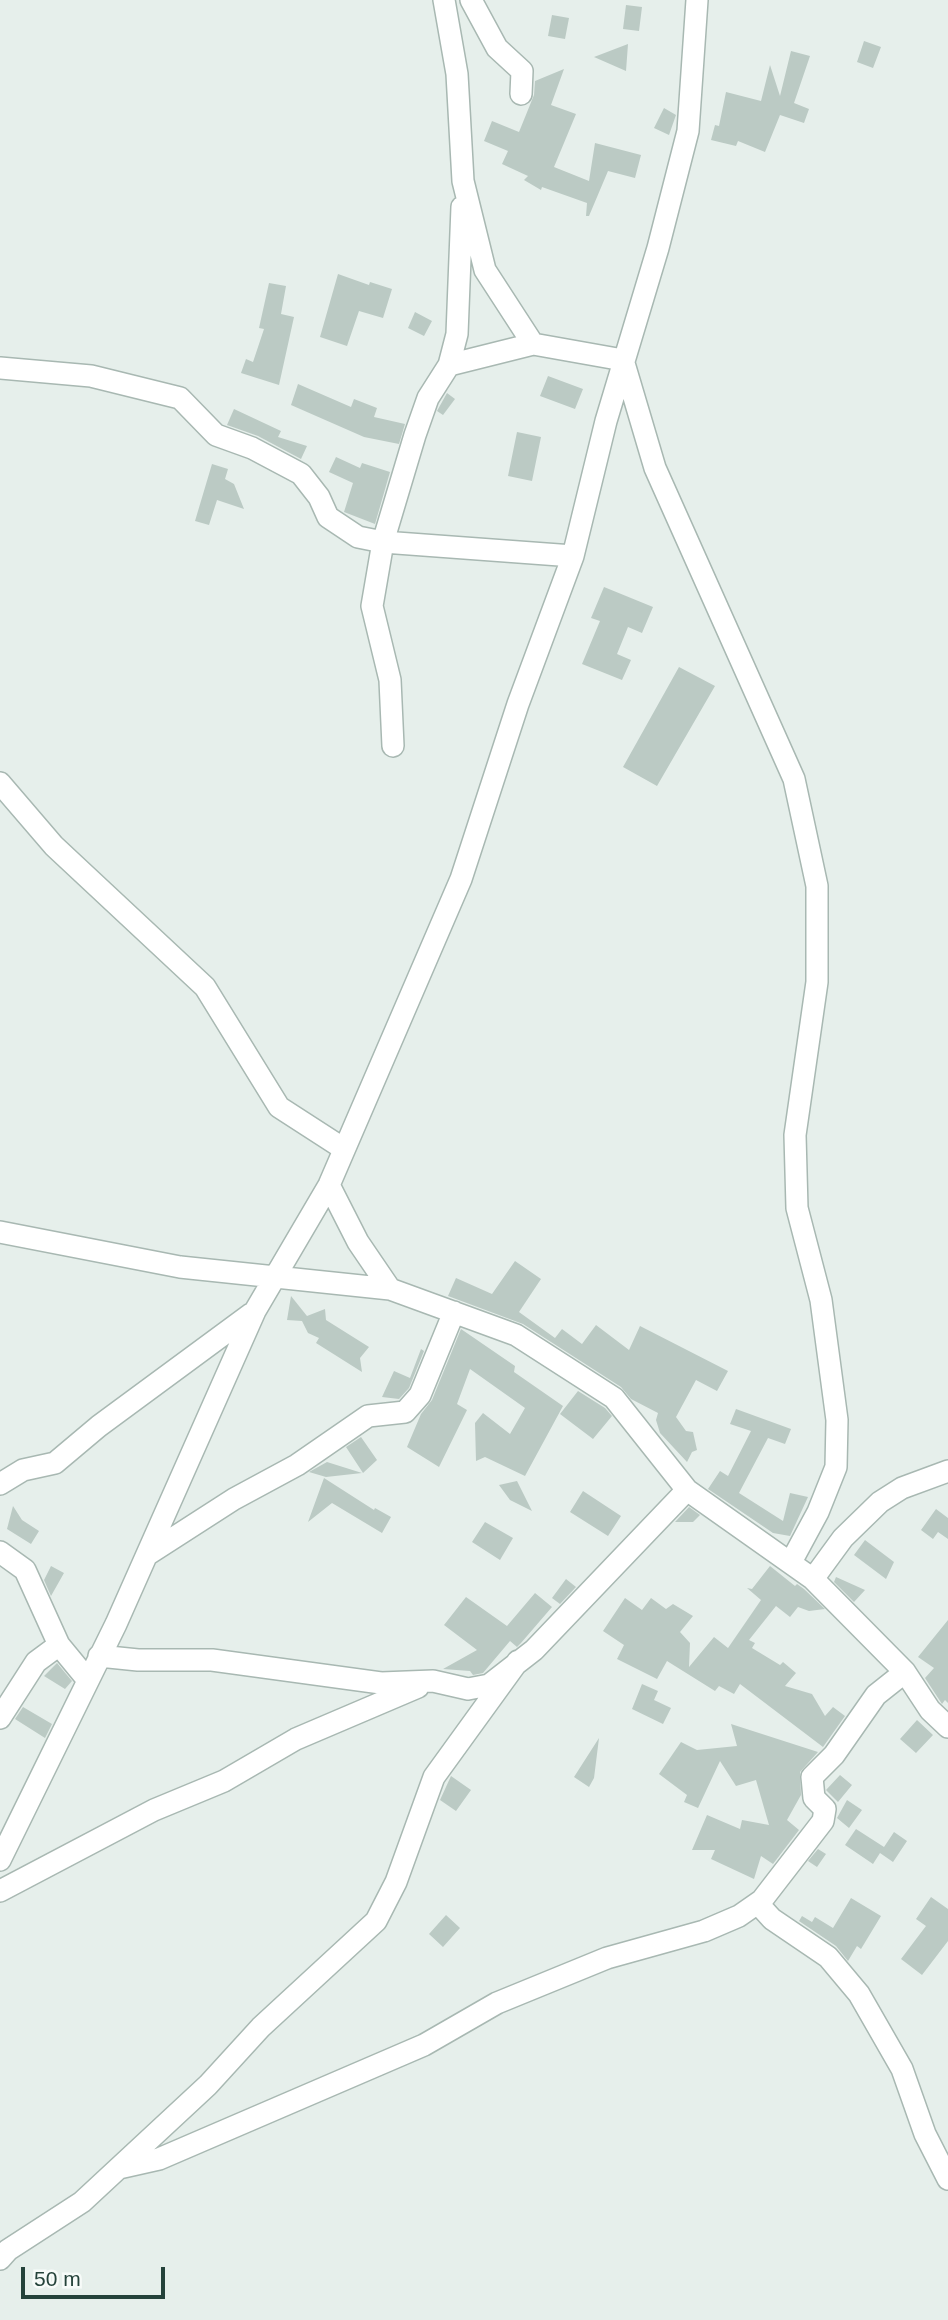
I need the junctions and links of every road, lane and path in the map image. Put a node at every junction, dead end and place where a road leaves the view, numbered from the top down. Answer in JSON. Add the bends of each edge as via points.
{"nodes":[{"id":1,"x":444,"y":0,"type":"edge"},
{"id":2,"x":471,"y":0,"type":"edge"},
{"id":3,"x":697,"y":0,"type":"edge"},
{"id":4,"x":521,"y":94,"type":"dead end"},
{"id":5,"x":463,"y":181,"type":"junction"},
{"id":6,"x":533,"y":344,"type":"junction"},
{"id":7,"x":623,"y":360,"type":"junction"},
{"id":8,"x":449,"y":365,"type":"junction"},
{"id":9,"x":0,"y":368,"type":"edge"},
{"id":10,"x":383,"y":542,"type":"junction"},
{"id":11,"x":573,"y":556,"type":"junction"},
{"id":12,"x":393,"y":746,"type":"dead end"},
{"id":13,"x":0,"y":783,"type":"edge"},
{"id":14,"x":344,"y":1149,"type":"junction"},
{"id":15,"x":329,"y":1185,"type":"junction"},
{"id":16,"x":0,"y":1232,"type":"edge"},
{"id":17,"x":276,"y":1276,"type":"junction"},
{"id":18,"x":390,"y":1289,"type":"junction"},
{"id":19,"x":255,"y":1311,"type":"junction"},
{"id":20,"x":454,"y":1312,"type":"junction"},
{"id":21,"x":948,"y":1471,"type":"edge"},
{"id":22,"x":0,"y":1484,"type":"edge"},
{"id":23,"x":687,"y":1490,"type":"junction"},
{"id":24,"x":0,"y":1552,"type":"edge"},
{"id":25,"x":147,"y":1555,"type":"junction"},
{"id":26,"x":791,"y":1562,"type":"junction"},
{"id":27,"x":813,"y":1579,"type":"junction"},
{"id":28,"x":59,"y":1645,"type":"junction"},
{"id":29,"x":99,"y":1656,"type":"junction"},
{"id":30,"x":518,"y":1661,"type":"junction"},
{"id":31,"x":905,"y":1672,"type":"junction"},
{"id":32,"x":87,"y":1679,"type":"junction"},
{"id":33,"x":433,"y":1681,"type":"junction"},
{"id":34,"x":0,"y":1718,"type":"edge"},
{"id":35,"x":948,"y":1727,"type":"edge"},
{"id":36,"x":0,"y":1860,"type":"edge"},
{"id":37,"x":0,"y":1891,"type":"edge"},
{"id":38,"x":762,"y":1900,"type":"junction"},
{"id":39,"x":119,"y":2168,"type":"junction"},
{"id":40,"x":948,"y":2179,"type":"edge"},
{"id":41,"x":0,"y":2259,"type":"edge"}],
"edges":[{"from":1,"to":5,"type":"street","via":[[457,74]]},
{"from":2,"to":4,"type":"street","via":[[497,48],[522,71]]},
{"from":3,"to":7,"type":"street","via":[[688,131]]},
{"from":5,"to":6,"type":"street","via":[[485,270]]},
{"from":5,"to":8,"type":"street","via":[[457,334]]},
{"from":6,"to":7,"type":"street"},
{"from":6,"to":8,"type":"street"},
{"from":7,"to":11,"type":"street"},
{"from":7,"to":26,"type":"street","via":[[654,468],[794,779],[817,886],[817,982],[795,1135],[797,1208],[821,1300],[838,1420],[836,1467]]},
{"from":8,"to":10,"type":"street","via":[[428,398]]},
{"from":9,"to":10,"type":"street","via":[[91,376],[180,398],[216,435],[301,474],[319,496],[328,517],[358,537]]},
{"from":10,"to":11,"type":"street"},
{"from":10,"to":12,"type":"street","via":[[372,606],[390,680]]},
{"from":11,"to":14,"type":"street","via":[[461,878]]},
{"from":13,"to":14,"type":"street","via":[[54,846],[205,987],[279,1107]]},
{"from":14,"to":15,"type":"street"},
{"from":15,"to":17,"type":"street"},
{"from":15,"to":18,"type":"street","via":[[358,1242]]},
{"from":16,"to":17,"type":"street","via":[[180,1267]]},
{"from":17,"to":18,"type":"street"},
{"from":17,"to":19,"type":"street"},
{"from":18,"to":20,"type":"street"},
{"from":19,"to":22,"type":"street","via":[[55,1463],[23,1470]]},
{"from":19,"to":25,"type":"street"},
{"from":20,"to":23,"type":"street","via":[[516,1335],[614,1398]]},
{"from":20,"to":25,"type":"street","via":[[420,1395],[405,1412],[368,1416],[297,1465]]},
{"from":21,"to":27,"type":"street","via":[[902,1488],[880,1502],[843,1538]]},
{"from":23,"to":26,"type":"street"},
{"from":23,"to":30,"type":"street","via":[[608,1576]]},
{"from":24,"to":28,"type":"street","via":[[25,1570]]},
{"from":25,"to":29,"type":"street"},
{"from":26,"to":27,"type":"street"},
{"from":27,"to":31,"type":"street"},
{"from":28,"to":32,"type":"street"},
{"from":28,"to":34,"type":"street","via":[[36,1662]]},
{"from":29,"to":32,"type":"street"},
{"from":29,"to":33,"type":"street","via":[[212,1660],[381,1683]]},
{"from":30,"to":33,"type":"street","via":[[489,1685],[468,1689]]},
{"from":30,"to":39,"type":"street","via":[[434,1777],[396,1882],[376,1921]]},
{"from":31,"to":35,"type":"street","via":[[930,1710]]},
{"from":31,"to":38,"type":"street","via":[[876,1695],[834,1755],[812,1777],[814,1798],[825,1809],[823,1821]]},
{"from":32,"to":36,"type":"street"},
{"from":33,"to":37,"type":"street","via":[[296,1740],[224,1781],[154,1810]]},
{"from":38,"to":39,"type":"street","via":[[704,1931],[607,1958],[497,2003],[424,2045],[159,2159]]},
{"from":38,"to":40,"type":"street","via":[[762,1908],[772,1919],[828,1957],[859,1994],[902,2069],[925,2134]]},
{"from":39,"to":41,"type":"street","via":[[82,2202]]}]}
